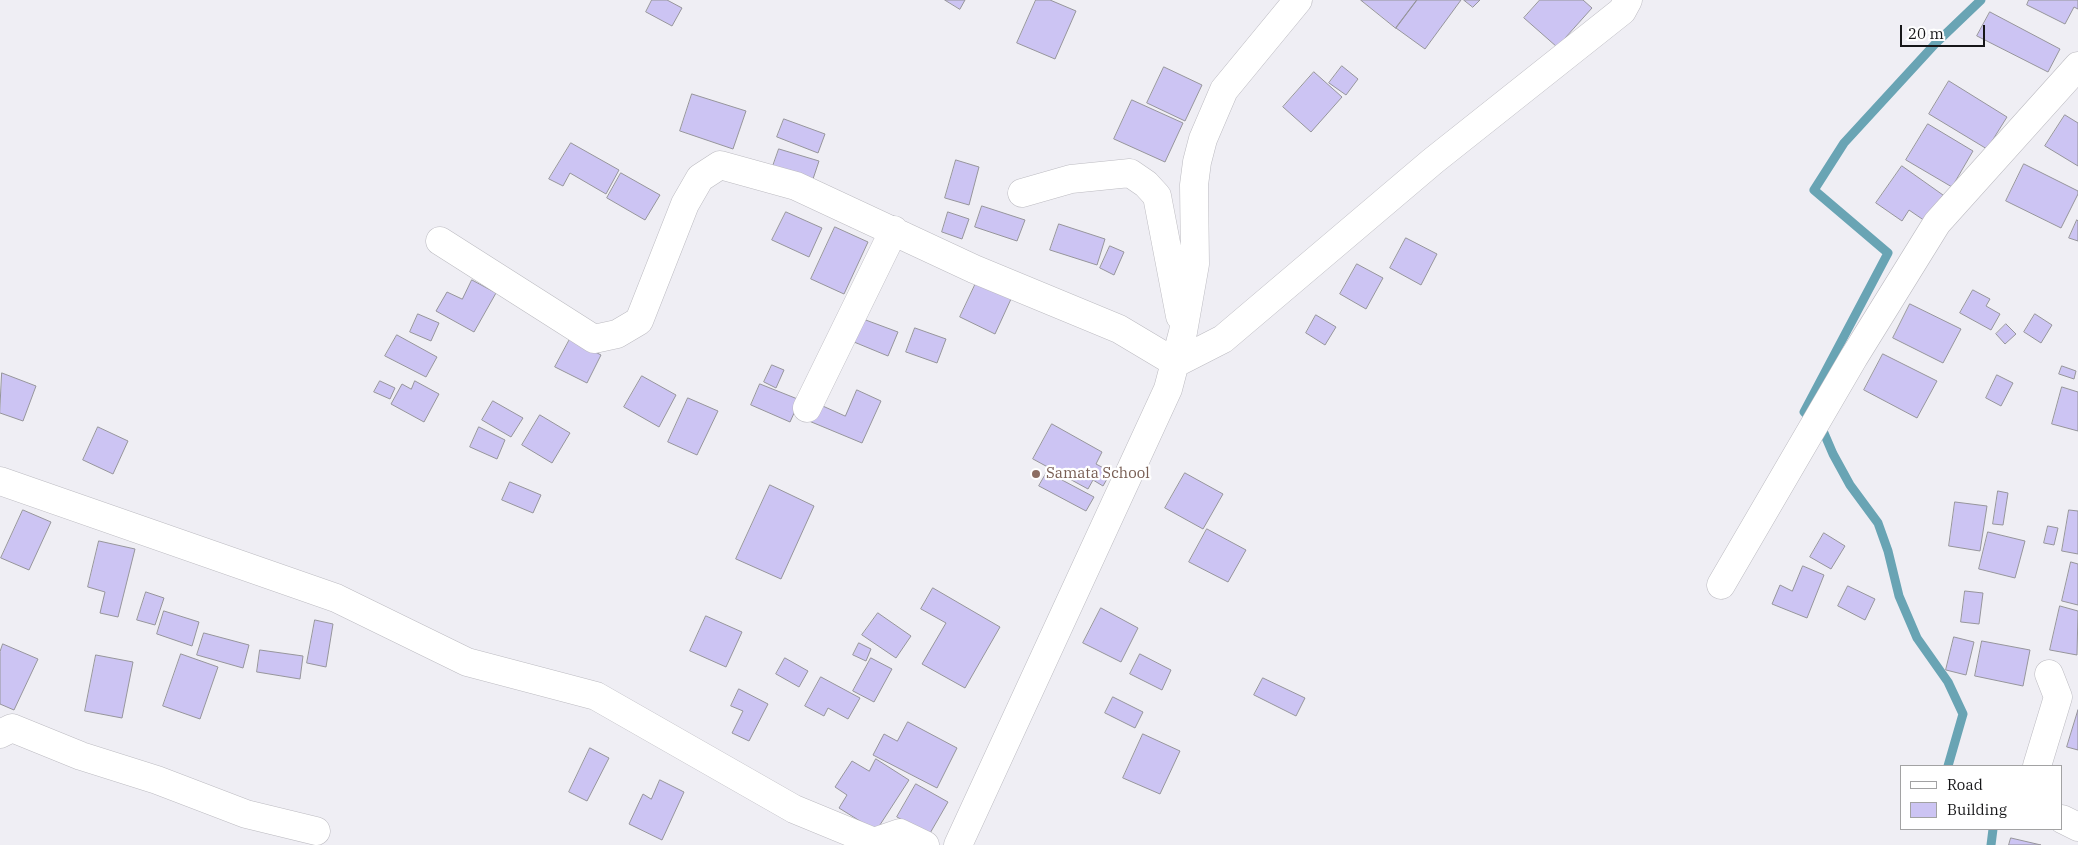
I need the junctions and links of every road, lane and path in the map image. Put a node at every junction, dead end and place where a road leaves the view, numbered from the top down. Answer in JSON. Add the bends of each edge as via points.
{"nodes":[{"id":1,"x":1298,"y":0,"type":"edge"},
{"id":2,"x":1628,"y":0,"type":"edge"},
{"id":3,"x":2078,"y":66,"type":"edge"},
{"id":4,"x":1022,"y":193,"type":"dead end"},
{"id":5,"x":894,"y":230,"type":"junction"},
{"id":6,"x":440,"y":241,"type":"dead end"},
{"id":7,"x":1184,"y":332,"type":"junction"},
{"id":8,"x":1176,"y":363,"type":"junction"},
{"id":9,"x":807,"y":408,"type":"dead end"},
{"id":10,"x":0,"y":481,"type":"edge"},
{"id":11,"x":1721,"y":586,"type":"dead end"},
{"id":12,"x":2049,"y":674,"type":"dead end"},
{"id":13,"x":0,"y":734,"type":"edge"},
{"id":14,"x":2037,"y":765,"type":"edge"},
{"id":15,"x":2063,"y":820,"type":"edge"},
{"id":16,"x":2078,"y":827,"type":"edge"},
{"id":17,"x":316,"y":831,"type":"dead end"},
{"id":18,"x":925,"y":845,"type":"edge"},
{"id":19,"x":958,"y":845,"type":"edge"}],
"edges":[{"from":1,"to":7,"type":"street","via":[[1224,90],[1203,139],[1194,185],[1195,264]]},
{"from":2,"to":8,"type":"street","via":[[1622,11],[1432,161],[1223,340]]},
{"from":3,"to":11,"type":"street","via":[[1937,223]]},
{"from":4,"to":7,"type":"street","via":[[1071,179],[1130,174],[1146,184],[1157,196]]},
{"from":5,"to":6,"type":"street","via":[[796,186],[720,165],[700,178],[685,204],[639,321],[617,334],[594,339]]},
{"from":5,"to":8,"type":"street","via":[[974,268],[1119,329]]},
{"from":5,"to":9,"type":"street"},
{"from":7,"to":8,"type":"street"},
{"from":8,"to":19,"type":"street","via":[[1168,389]]},
{"from":10,"to":18,"type":"street","via":[[336,598],[467,662],[596,696],[794,809],[874,842],[900,833]]},
{"from":12,"to":14,"type":"street","via":[[2058,697]]},
{"from":13,"to":17,"type":"street","via":[[12,728],[246,814]]},
{"from":15,"to":16,"type":"street"}]}
